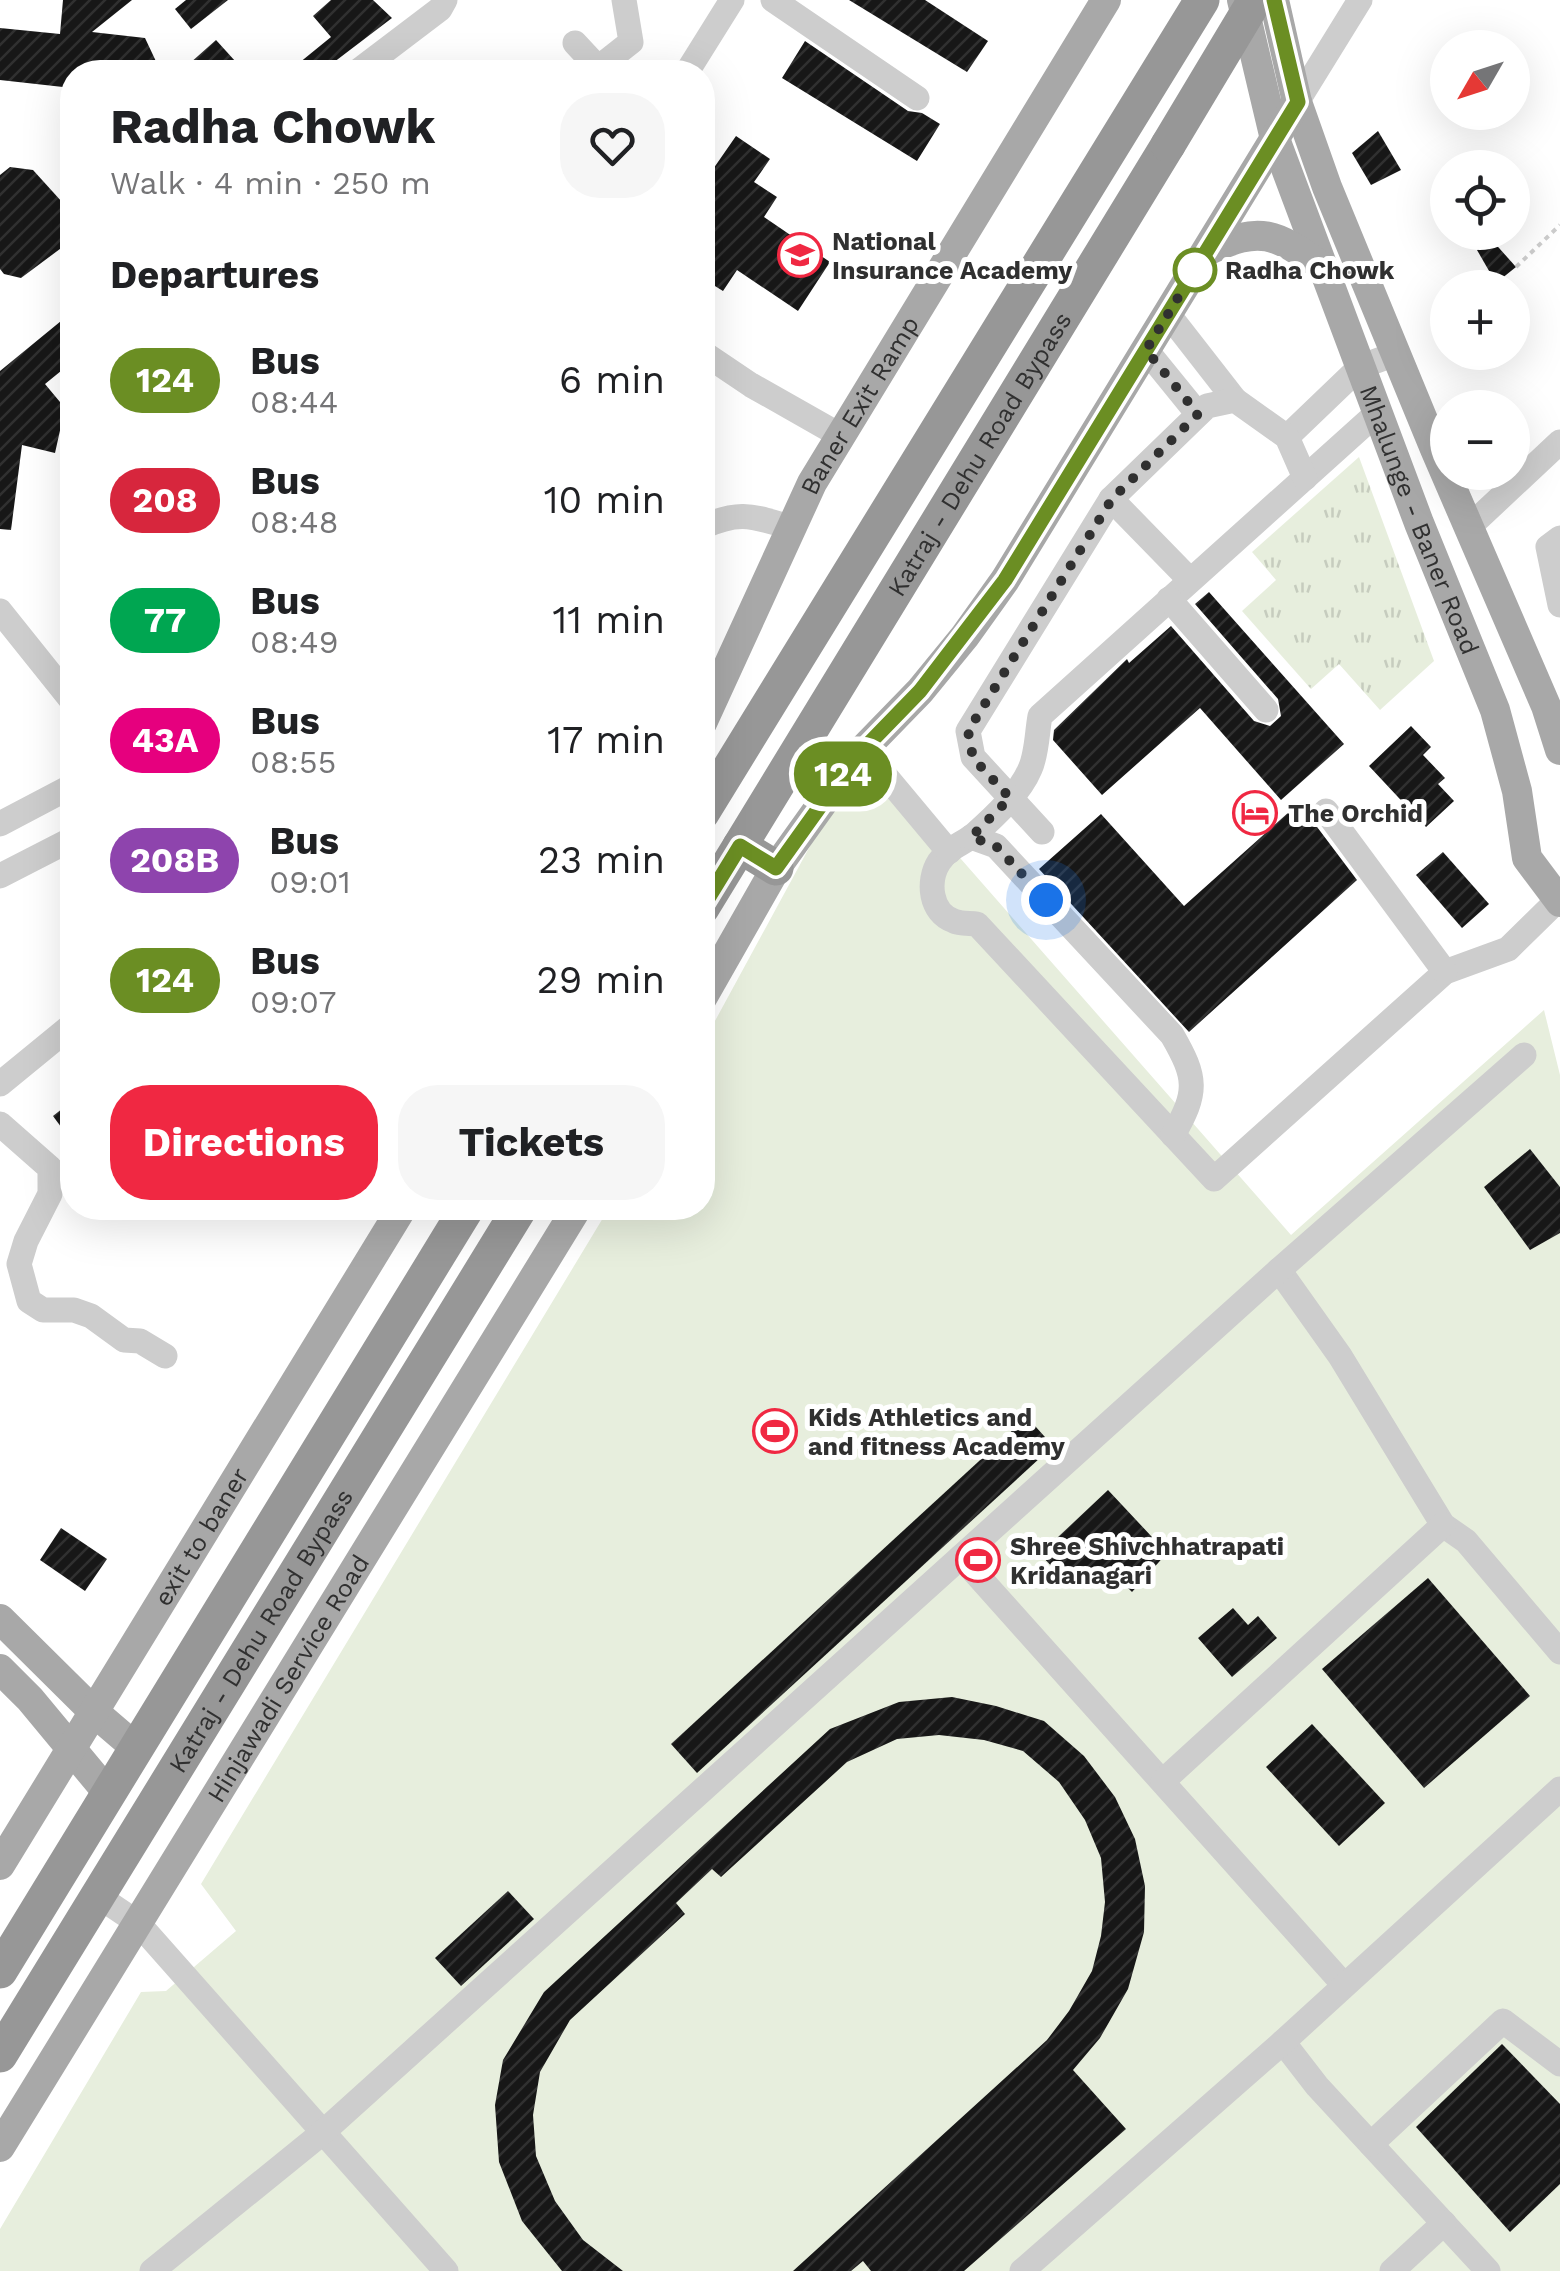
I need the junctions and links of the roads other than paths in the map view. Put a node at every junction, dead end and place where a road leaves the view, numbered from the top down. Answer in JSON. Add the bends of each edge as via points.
{"nodes":[{"id":1,"x":445,"y":0,"type":"edge"},
{"id":2,"x":624,"y":0,"type":"edge"},
{"id":3,"x":732,"y":0,"type":"edge"},
{"id":4,"x":773,"y":0,"type":"edge"},
{"id":5,"x":1106,"y":0,"type":"edge"},
{"id":6,"x":1202,"y":0,"type":"edge"},
{"id":7,"x":1242,"y":0,"type":"edge"},
{"id":8,"x":1255,"y":0,"type":"edge"},
{"id":9,"x":1274,"y":0,"type":"edge"},
{"id":10,"x":1360,"y":0,"type":"edge"},
{"id":11,"x":575,"y":43,"type":"dead end"},
{"id":12,"x":373,"y":60,"type":"edge"},
{"id":13,"x":591,"y":60,"type":"edge"},
{"id":14,"x":611,"y":60,"type":"edge"},
{"id":15,"x":695,"y":60,"type":"edge"},
{"id":16,"x":918,"y":98,"type":"dead end"},
{"id":17,"x":1298,"y":102,"type":"junction"},
{"id":18,"x":1275,"y":139,"type":"junction"},
{"id":19,"x":1207,"y":251,"type":"junction"},
{"id":20,"x":1322,"y":267,"type":"junction"},
{"id":21,"x":1168,"y":314,"type":"junction"},
{"id":22,"x":1146,"y":350,"type":"junction"},
{"id":23,"x":1395,"y":354,"type":"junction"},
{"id":24,"x":715,"y":361,"type":"edge"},
{"id":25,"x":1360,"y":367,"type":"junction"},
{"id":26,"x":1235,"y":400,"type":"junction"},
{"id":27,"x":1377,"y":412,"type":"junction"},
{"id":28,"x":1198,"y":414,"type":"junction"},
{"id":29,"x":841,"y":436,"type":"junction"},
{"id":30,"x":1286,"y":437,"type":"junction"},
{"id":31,"x":1560,"y":442,"type":"edge"},
{"id":32,"x":1305,"y":478,"type":"junction"},
{"id":33,"x":1112,"y":499,"type":"junction"},
{"id":34,"x":1464,"y":517,"type":"junction"},
{"id":35,"x":715,"y":521,"type":"edge"},
{"id":36,"x":1419,"y":523,"type":"junction"},
{"id":37,"x":790,"y":527,"type":"junction"},
{"id":38,"x":1560,"y":538,"type":"edge"},
{"id":39,"x":1190,"y":580,"type":"junction"},
{"id":40,"x":1169,"y":600,"type":"junction"},
{"id":41,"x":1560,"y":604,"type":"edge"},
{"id":42,"x":0,"y":611,"type":"edge"},
{"id":43,"x":60,"y":686,"type":"edge"},
{"id":44,"x":715,"y":695,"type":"edge"},
{"id":45,"x":1266,"y":710,"type":"dead end"},
{"id":46,"x":1559,"y":743,"type":"edge"},
{"id":47,"x":715,"y":745,"type":"edge"},
{"id":48,"x":863,"y":749,"type":"junction"},
{"id":49,"x":736,"y":757,"type":"junction"},
{"id":50,"x":60,"y":792,"type":"edge"},
{"id":51,"x":715,"y":792,"type":"edge"},
{"id":52,"x":1010,"y":798,"type":"junction"},
{"id":53,"x":1326,"y":811,"type":"dead end"},
{"id":54,"x":0,"y":824,"type":"edge"},
{"id":55,"x":1042,"y":832,"type":"dead end"},
{"id":56,"x":971,"y":837,"type":"junction"},
{"id":57,"x":60,"y":845,"type":"edge"},
{"id":58,"x":740,"y":846,"type":"junction"},
{"id":59,"x":948,"y":852,"type":"junction"},
{"id":60,"x":776,"y":868,"type":"junction"},
{"id":61,"x":0,"y":876,"type":"edge"},
{"id":62,"x":715,"y":887,"type":"edge"},
{"id":63,"x":1560,"y":898,"type":"edge"},
{"id":64,"x":1445,"y":972,"type":"junction"},
{"id":65,"x":715,"y":975,"type":"edge"},
{"id":66,"x":60,"y":1035,"type":"edge"},
{"id":67,"x":1524,"y":1055,"type":"dead end"},
{"id":68,"x":0,"y":1084,"type":"edge"},
{"id":69,"x":0,"y":1124,"type":"edge"},
{"id":70,"x":1173,"y":1135,"type":"junction"},
{"id":71,"x":395,"y":1220,"type":"edge"},
{"id":72,"x":460,"y":1220,"type":"edge"},
{"id":73,"x":513,"y":1220,"type":"edge"},
{"id":74,"x":569,"y":1220,"type":"edge"},
{"id":75,"x":1279,"y":1270,"type":"junction"},
{"id":76,"x":166,"y":1356,"type":"dead end"},
{"id":77,"x":1444,"y":1525,"type":"junction"},
{"id":78,"x":961,"y":1557,"type":"junction"},
{"id":79,"x":286,"y":1588,"type":"junction"},
{"id":80,"x":327,"y":1615,"type":"junction"},
{"id":81,"x":0,"y":1619,"type":"edge"},
{"id":82,"x":1560,"y":1652,"type":"edge"},
{"id":83,"x":0,"y":1669,"type":"edge"},
{"id":84,"x":94,"y":1712,"type":"junction"},
{"id":85,"x":136,"y":1748,"type":"junction"},
{"id":86,"x":72,"y":1749,"type":"junction"},
{"id":87,"x":1162,"y":1781,"type":"junction"},
{"id":88,"x":1560,"y":1789,"type":"edge"},
{"id":89,"x":108,"y":1793,"type":"junction"},
{"id":90,"x":0,"y":1865,"type":"edge"},
{"id":91,"x":98,"y":1896,"type":"junction"},
{"id":92,"x":138,"y":1923,"type":"junction"},
{"id":93,"x":0,"y":1971,"type":"edge"},
{"id":94,"x":1344,"y":1984,"type":"junction"},
{"id":95,"x":1283,"y":2042,"type":"junction"},
{"id":96,"x":0,"y":2055,"type":"edge"},
{"id":97,"x":1560,"y":2064,"type":"edge"},
{"id":98,"x":321,"y":2134,"type":"junction"},
{"id":99,"x":1371,"y":2144,"type":"junction"},
{"id":100,"x":0,"y":2147,"type":"edge"},
{"id":101,"x":1444,"y":2223,"type":"junction"},
{"id":102,"x":152,"y":2271,"type":"edge"},
{"id":103,"x":446,"y":2271,"type":"edge"},
{"id":104,"x":1022,"y":2271,"type":"edge"},
{"id":105,"x":1392,"y":2271,"type":"edge"},
{"id":106,"x":1488,"y":2271,"type":"edge"}],
"edges":[{"from":1,"to":12,"type":"street"},
{"from":2,"to":14,"type":"street","via":[[632,42]]},
{"from":3,"to":15,"type":"street"},
{"from":4,"to":16,"type":"street"},
{"from":5,"to":29,"type":"main road","name":"Baner Exit Ramp"},
{"from":6,"to":49,"type":"highway","name":"Katraj - Dehu Road Bypass"},
{"from":7,"to":18,"type":"main road","name":"Mhalunge - Baner Road"},
{"from":8,"to":58,"type":"highway","name":"Katraj - Dehu Road Bypass","bridge":true},
{"from":9,"to":17,"type":"main road","name":"Mhalunge - Baner Road"},
{"from":10,"to":17,"type":"street"},
{"from":11,"to":13,"type":"street"},
{"from":17,"to":18,"type":"main road"},
{"from":17,"to":23,"type":"main road","name":"Mhalunge - Baner Road"},
{"from":18,"to":19,"type":"main road"},
{"from":18,"to":20,"type":"main road","name":"Mhalunge - Baner Road"},
{"from":19,"to":20,"type":"main road","via":[[1238,236],[1277,238]]},
{"from":19,"to":21,"type":"main road"},
{"from":20,"to":25,"type":"main road","name":"Mhalunge - Baner Road"},
{"from":21,"to":22,"type":"main road"},
{"from":21,"to":26,"type":"street"},
{"from":22,"to":28,"type":"street"},
{"from":22,"to":48,"type":"main road","via":[[976,622]]},
{"from":23,"to":25,"type":"street"},
{"from":23,"to":34,"type":"main road","name":"Mhalunge - Baner Road"},
{"from":24,"to":29,"type":"street"},
{"from":25,"to":27,"type":"main road","name":"Mhalunge - Baner Road"},
{"from":25,"to":30,"type":"street"},
{"from":26,"to":28,"type":"street"},
{"from":26,"to":30,"type":"street"},
{"from":27,"to":32,"type":"street"},
{"from":27,"to":36,"type":"main road","name":"Mhalunge - Baner Road"},
{"from":28,"to":33,"type":"street"},
{"from":29,"to":37,"type":"main road","name":"Baner Exit Ramp"},
{"from":30,"to":32,"type":"street"},
{"from":31,"to":34,"type":"street"},
{"from":32,"to":39,"type":"street"},
{"from":33,"to":39,"type":"street"},
{"from":33,"to":52,"type":"street","via":[[968,731],[973,758]]},
{"from":34,"to":36,"type":"main road"},
{"from":34,"to":46,"type":"main road","name":"Mhalunge - Baner Road"},
{"from":35,"to":37,"type":"street","via":[[746,514]]},
{"from":36,"to":63,"type":"main road","name":"Mhalunge - Baner Road","via":[[1495,710],[1527,858]]},
{"from":37,"to":44,"type":"main road","name":"Baner Exit Ramp"},
{"from":38,"to":41,"type":"street","via":[[1548,547]]},
{"from":39,"to":40,"type":"street"},
{"from":40,"to":45,"type":"street"},
{"from":40,"to":52,"type":"street","via":[[1040,716],[1030,768]]},
{"from":42,"to":43,"type":"street"},
{"from":47,"to":49,"type":"main road"},
{"from":48,"to":59,"type":"street"},
{"from":48,"to":60,"type":"main road"},
{"from":49,"to":51,"type":"highway","name":"Katraj - Dehu Road Bypass"},
{"from":50,"to":54,"type":"street"},
{"from":52,"to":55,"type":"street"},
{"from":52,"to":56,"type":"street"},
{"from":53,"to":64,"type":"street"},
{"from":56,"to":59,"type":"street"},
{"from":56,"to":70,"type":"street","via":[[996,846],[1172,1035],[1194,1086]]},
{"from":57,"to":61,"type":"street"},
{"from":58,"to":60,"type":"highway"},
{"from":58,"to":62,"type":"highway","name":"Katraj - Dehu Road Bypass"},
{"from":59,"to":70,"type":"street","via":[[931,880],[942,914],[977,924]]},
{"from":60,"to":65,"type":"main road"},
{"from":63,"to":64,"type":"street","via":[[1508,950]]},
{"from":64,"to":70,"type":"street","via":[[1214,1179]]},
{"from":66,"to":68,"type":"street"},
{"from":67,"to":75,"type":"street"},
{"from":69,"to":76,"type":"street","via":[[50,1168],[50,1194],[19,1264],[29,1301],[44,1310],[91,1316],[124,1340]]},
{"from":71,"to":84,"type":"main road","name":"exit to baner"},
{"from":72,"to":85,"type":"highway","name":"Katraj - Dehu Road Bypass"},
{"from":73,"to":79,"type":"highway","name":"Katraj - Dehu Road Bypass"},
{"from":74,"to":80,"type":"main road","name":"Hinjawadi Service Road"},
{"from":75,"to":77,"type":"street"},
{"from":75,"to":78,"type":"street"},
{"from":77,"to":82,"type":"street","via":[[1466,1541]]},
{"from":77,"to":87,"type":"street"},
{"from":78,"to":87,"type":"street"},
{"from":78,"to":98,"type":"street"},
{"from":79,"to":80,"type":"main road"},
{"from":79,"to":91,"type":"highway","name":"Katraj - Dehu Road Bypass"},
{"from":80,"to":92,"type":"main road","name":"Hinjawadi Service Road"},
{"from":81,"to":84,"type":"main road"},
{"from":83,"to":86,"type":"main road"},
{"from":84,"to":85,"type":"main road"},
{"from":84,"to":86,"type":"main road","name":"exit to baner"},
{"from":85,"to":89,"type":"highway","name":"Katraj - Dehu Road Bypass"},
{"from":86,"to":89,"type":"main road"},
{"from":86,"to":90,"type":"main road","name":"exit to baner"},
{"from":87,"to":94,"type":"street"},
{"from":88,"to":94,"type":"street"},
{"from":89,"to":93,"type":"highway","name":"Katraj - Dehu Road Bypass"},
{"from":91,"to":92,"type":"street"},
{"from":91,"to":96,"type":"highway","name":"Katraj - Dehu Road Bypass"},
{"from":92,"to":98,"type":"street"},
{"from":92,"to":100,"type":"main road","name":"Hinjawadi Service Road"},
{"from":94,"to":95,"type":"street"},
{"from":95,"to":99,"type":"street"},
{"from":95,"to":104,"type":"street"},
{"from":97,"to":99,"type":"street","via":[[1503,2021]]},
{"from":98,"to":102,"type":"street"},
{"from":98,"to":103,"type":"street"},
{"from":99,"to":101,"type":"street"},
{"from":101,"to":105,"type":"street"},
{"from":101,"to":106,"type":"street"}]}
